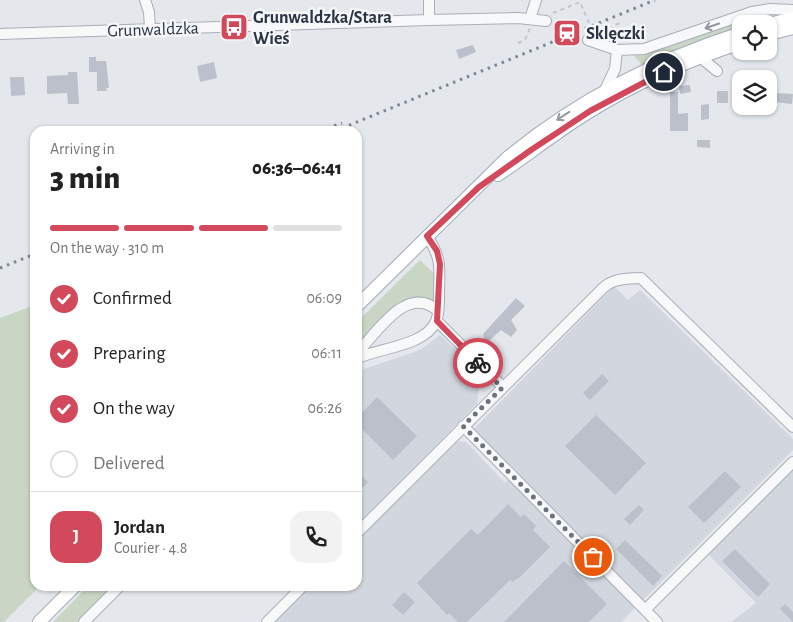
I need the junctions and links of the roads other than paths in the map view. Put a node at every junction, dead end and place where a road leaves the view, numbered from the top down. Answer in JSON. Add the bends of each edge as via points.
{"nodes":[{"id":1,"x":145,"y":0,"type":"edge"},
{"id":2,"x":429,"y":0,"type":"edge"},
{"id":3,"x":536,"y":0,"type":"edge"},
{"id":4,"x":793,"y":10,"type":"edge"},
{"id":5,"x":548,"y":18,"type":"road end"},
{"id":6,"x":793,"y":18,"type":"edge"},
{"id":7,"x":429,"y":20,"type":"junction"},
{"id":8,"x":531,"y":20,"type":"junction"},
{"id":9,"x":777,"y":22,"type":"edge"},
{"id":10,"x":793,"y":28,"type":"edge"},
{"id":11,"x":150,"y":29,"type":"junction"},
{"id":12,"x":777,"y":32,"type":"edge"},
{"id":13,"x":0,"y":34,"type":"edge"},
{"id":14,"x":732,"y":37,"type":"edge"},
{"id":15,"x":591,"y":38,"type":"road end"},
{"id":16,"x":732,"y":44,"type":"edge"},
{"id":17,"x":617,"y":50,"type":"junction"},
{"id":18,"x":699,"y":53,"type":"junction"},
{"id":19,"x":717,"y":71,"type":"dead end"},
{"id":20,"x":604,"y":92,"type":"junction"},
{"id":21,"x":479,"y":187,"type":"junction"},
{"id":22,"x":427,"y":236,"type":"junction"},
{"id":23,"x":362,"y":301,"type":"edge"},
{"id":24,"x":438,"y":316,"type":"junction"},
{"id":25,"x":362,"y":348,"type":"edge"},
{"id":26,"x":362,"y":357,"type":"edge"},
{"id":27,"x":502,"y":388,"type":"junction"},
{"id":28,"x":463,"y":426,"type":"junction"},
{"id":29,"x":793,"y":427,"type":"edge"},
{"id":30,"x":793,"y":462,"type":"edge"},
{"id":31,"x":362,"y":528,"type":"edge"},
{"id":32,"x":70,"y":591,"type":"edge"},
{"id":33,"x":115,"y":591,"type":"edge"},
{"id":34,"x":298,"y":591,"type":"edge"},
{"id":35,"x":645,"y":610,"type":"junction"},
{"id":36,"x":39,"y":622,"type":"edge"},
{"id":37,"x":84,"y":622,"type":"edge"},
{"id":38,"x":267,"y":622,"type":"edge"},
{"id":39,"x":657,"y":622,"type":"edge"}],
"edges":[{"from":1,"to":11,"type":"street"},
{"from":2,"to":7,"type":"street"},
{"from":3,"to":8,"type":"street"},
{"from":4,"to":17,"type":"street","one_way":true,"via":[[752,12],[655,46]]},
{"from":5,"to":8,"type":"street","name":"Grunwaldzka"},
{"from":6,"to":9,"type":"main road"},
{"from":7,"to":8,"type":"street","name":"Grunwaldzka"},
{"from":7,"to":11,"type":"street","name":"Grunwaldzka"},
{"from":10,"to":12,"type":"main road"},
{"from":11,"to":13,"type":"street","name":"Grunwaldzka"},
{"from":14,"to":18,"type":"main road"},
{"from":15,"to":17,"type":"street"},
{"from":16,"to":18,"type":"main road"},
{"from":17,"to":20,"type":"street","via":[[615,69]]},
{"from":18,"to":19,"type":"street"},
{"from":18,"to":20,"type":"main road","via":[[660,63]]},
{"from":18,"to":21,"type":"main road","via":[[590,111]]},
{"from":20,"to":21,"type":"main road","one_way":true,"via":[[528,140]]},
{"from":21,"to":22,"type":"main road"},
{"from":22,"to":23,"type":"main road"},
{"from":22,"to":24,"type":"street","via":[[437,251],[440,264]]},
{"from":24,"to":25,"type":"street","via":[[426,302],[417,301],[402,307]]},
{"from":24,"to":26,"type":"street","via":[[432,329],[422,337]]},
{"from":24,"to":27,"type":"street"},
{"from":27,"to":28,"type":"street"},
{"from":27,"to":29,"type":"street","via":[[609,282],[641,278]]},
{"from":28,"to":31,"type":"street"},
{"from":28,"to":35,"type":"street"},
{"from":30,"to":35,"type":"street"},
{"from":32,"to":36,"type":"main road"},
{"from":33,"to":37,"type":"street"},
{"from":34,"to":38,"type":"street"},
{"from":35,"to":39,"type":"street"}]}
